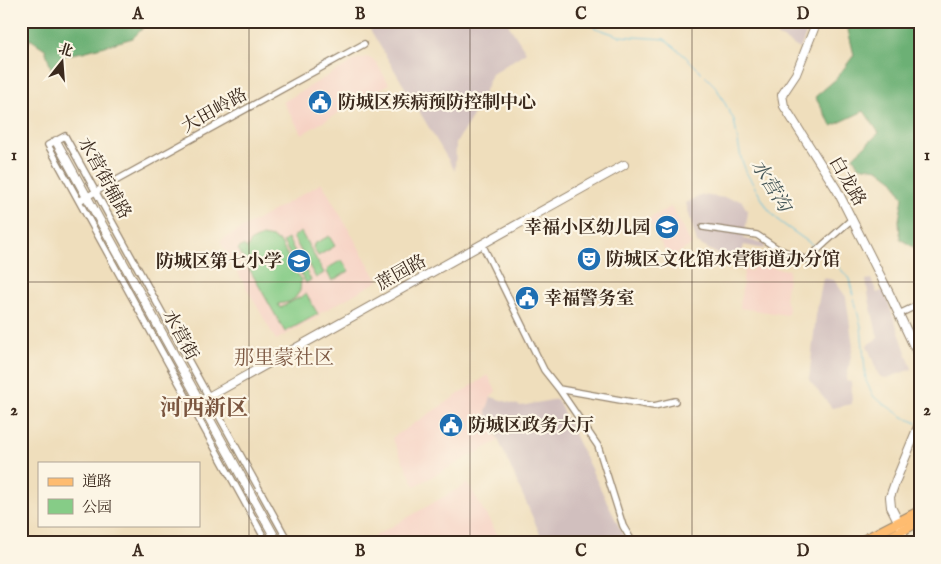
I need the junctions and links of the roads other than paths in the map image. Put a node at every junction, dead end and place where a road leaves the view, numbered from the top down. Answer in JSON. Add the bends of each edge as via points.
{"nodes":[{"id":1,"x":818,"y":21,"type":"edge"},
{"id":2,"x":364,"y":44,"type":"dead end"},
{"id":3,"x":56,"y":141,"type":"junction"},
{"id":4,"x":624,"y":164,"type":"dead end"},
{"id":5,"x":96,"y":192,"type":"junction"},
{"id":6,"x":88,"y":197,"type":"junction"},
{"id":7,"x":79,"y":202,"type":"junction"},
{"id":8,"x":852,"y":219,"type":"junction"},
{"id":9,"x":703,"y":227,"type":"dead end"},
{"id":10,"x":482,"y":244,"type":"junction"},
{"id":11,"x":920,"y":304,"type":"edge"},
{"id":12,"x":899,"y":314,"type":"junction"},
{"id":13,"x":920,"y":359,"type":"edge"},
{"id":14,"x":559,"y":389,"type":"junction"},
{"id":15,"x":209,"y":397,"type":"junction"},
{"id":16,"x":675,"y":400,"type":"dead end"},
{"id":17,"x":201,"y":402,"type":"junction"},
{"id":18,"x":192,"y":406,"type":"junction"},
{"id":19,"x":920,"y":422,"type":"edge"},
{"id":20,"x":920,"y":511,"type":"edge"},
{"id":21,"x":920,"y":521,"type":"edge"},
{"id":22,"x":901,"y":526,"type":"junction"},
{"id":23,"x":907,"y":542,"type":"edge"},
{"id":24,"x":268,"y":543,"type":"edge"},
{"id":25,"x":278,"y":543,"type":"edge"},
{"id":26,"x":289,"y":543,"type":"edge"},
{"id":27,"x":633,"y":543,"type":"edge"},
{"id":28,"x":858,"y":543,"type":"edge"},
{"id":29,"x":879,"y":543,"type":"edge"}],
"edges":[{"from":1,"to":8,"type":"street","name":"白龙路","via":[[796,74],[782,95],[784,106]]},
{"from":2,"to":5,"type":"street","name":"大田岭路"},
{"from":3,"to":5,"type":"street","name":"水营街辅路","via":[[65,136]]},
{"from":3,"to":6,"type":"street","name":"水营街"},
{"from":3,"to":7,"type":"street","name":"水营街辅路","via":[[48,145]]},
{"from":4,"to":10,"type":"street","name":"蔗园路"},
{"from":5,"to":6,"type":"street","name":"大田岭路"},
{"from":5,"to":15,"type":"street","name":"水营街辅路"},
{"from":6,"to":7,"type":"street","name":"大田岭路"},
{"from":6,"to":17,"type":"street","name":"水营街"},
{"from":7,"to":18,"type":"street","name":"水营街辅路"},
{"from":8,"to":9,"type":"street","via":[[808,260],[778,249],[757,235]]},
{"from":8,"to":12,"type":"street","name":"白龙路"},
{"from":10,"to":14,"type":"street","via":[[544,370]]},
{"from":10,"to":15,"type":"street","name":"蔗园路"},
{"from":11,"to":12,"type":"street"},
{"from":12,"to":13,"type":"street","name":"白龙路"},
{"from":14,"to":16,"type":"street","via":[[654,406]]},
{"from":14,"to":27,"type":"street","via":[[598,446],[623,526]]},
{"from":15,"to":17,"type":"street","name":"蔗园路"},
{"from":15,"to":26,"type":"street","name":"水营街辅路"},
{"from":17,"to":18,"type":"street","name":"蔗园路"},
{"from":17,"to":25,"type":"street","name":"水营街"},
{"from":18,"to":24,"type":"street","name":"水营街辅路"},
{"from":19,"to":22,"type":"street","via":[[890,496],[891,507]]},
{"from":20,"to":22,"type":"main road"},
{"from":21,"to":22,"type":"main road"},
{"from":22,"to":23,"type":"street"},
{"from":22,"to":28,"type":"main road"},
{"from":22,"to":29,"type":"main road"}]}
